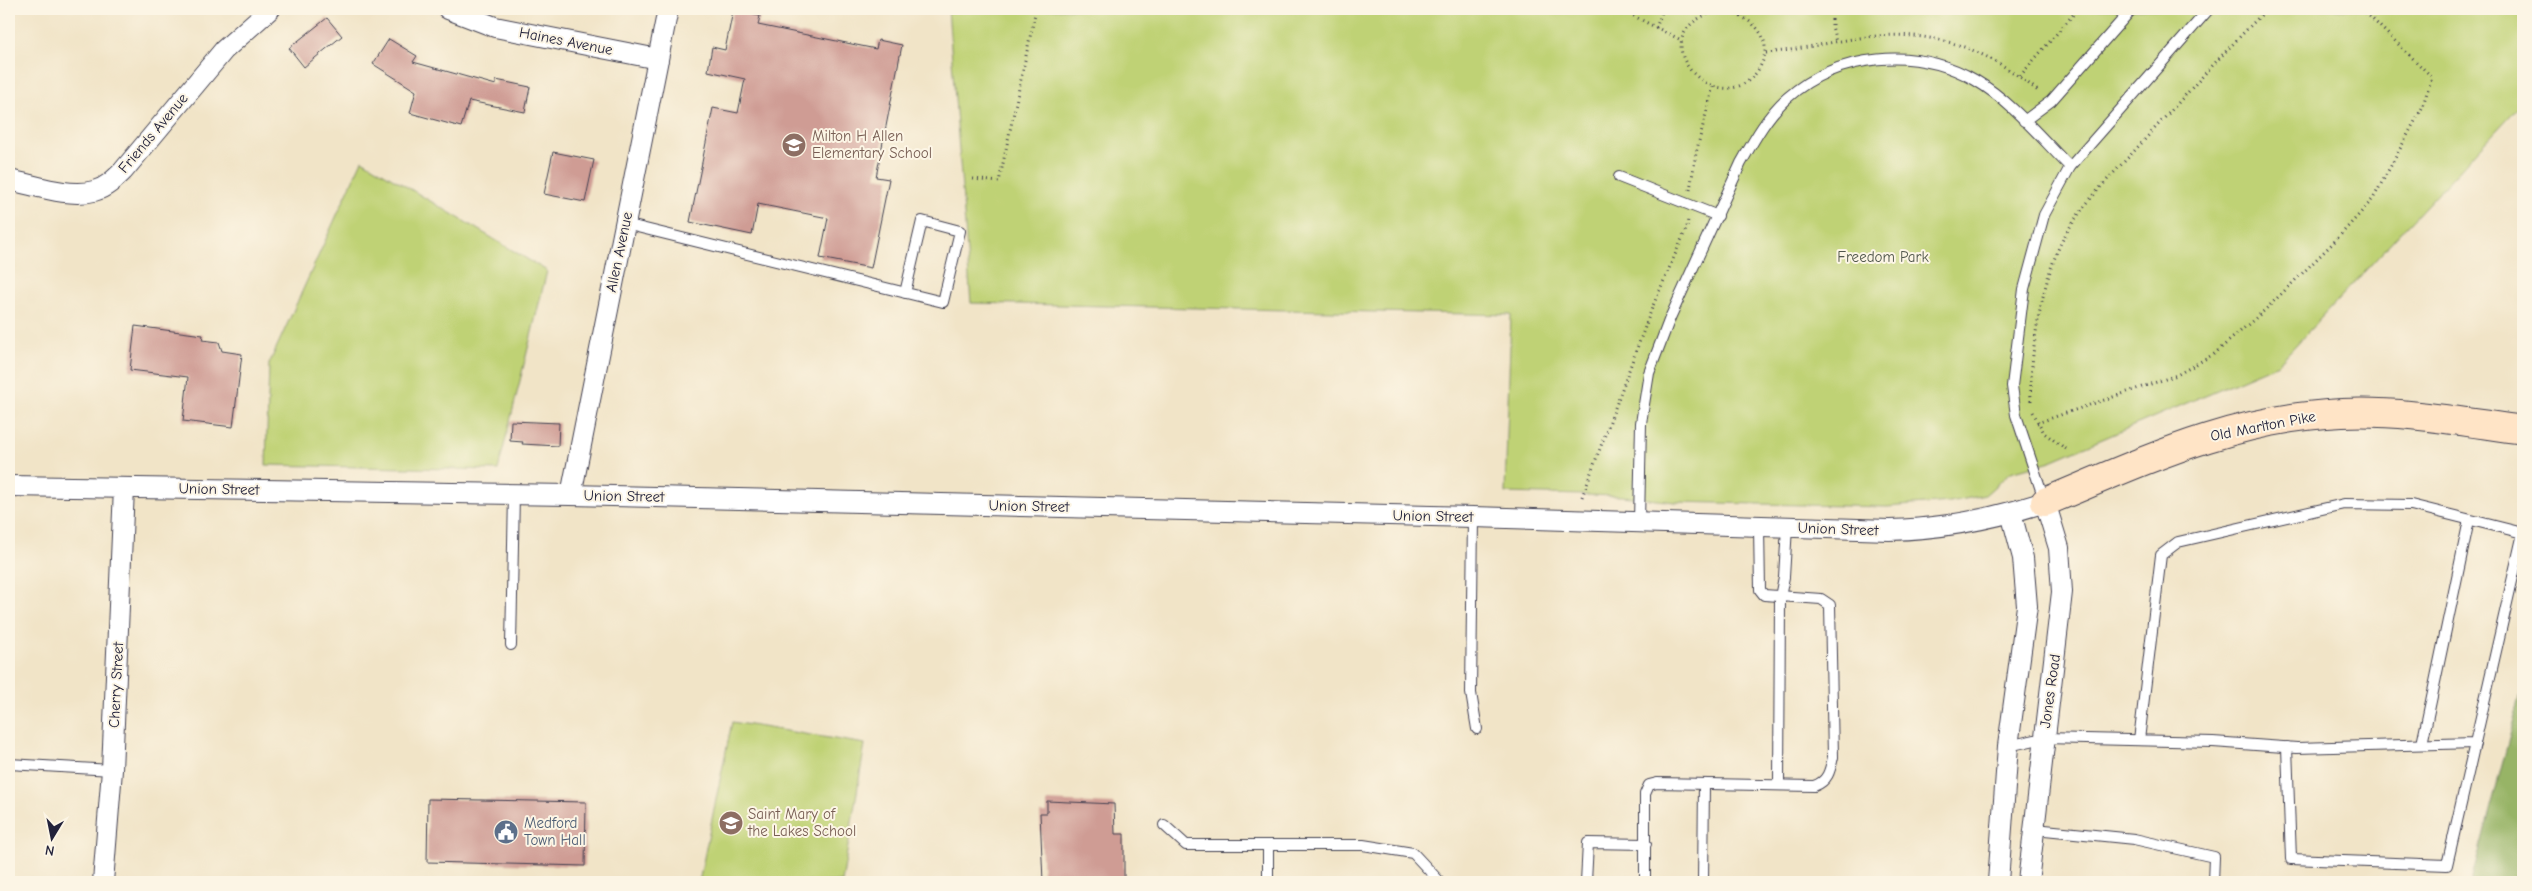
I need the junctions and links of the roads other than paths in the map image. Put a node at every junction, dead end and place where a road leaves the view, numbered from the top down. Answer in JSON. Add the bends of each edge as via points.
{"nodes":[{"id":1,"x":270,"y":9,"type":"edge"},
{"id":2,"x":448,"y":9,"type":"edge"},
{"id":3,"x":668,"y":9,"type":"edge"},
{"id":4,"x":2132,"y":9,"type":"edge"},
{"id":5,"x":2209,"y":9,"type":"edge"},
{"id":6,"x":658,"y":59,"type":"junction"},
{"id":7,"x":2024,"y":121,"type":"junction"},
{"id":8,"x":2070,"y":167,"type":"junction"},
{"id":9,"x":1619,"y":177,"type":"dead end"},
{"id":10,"x":9,"y":180,"type":"edge"},
{"id":11,"x":1718,"y":216,"type":"junction"},
{"id":12,"x":625,"y":224,"type":"junction"},
{"id":13,"x":905,"y":292,"type":"junction"},
{"id":14,"x":2523,"y":430,"type":"edge"},
{"id":15,"x":9,"y":486,"type":"edge"},
{"id":16,"x":124,"y":488,"type":"junction"},
{"id":17,"x":514,"y":494,"type":"junction"},
{"id":18,"x":571,"y":495,"type":"junction"},
{"id":19,"x":2045,"y":502,"type":"junction"},
{"id":20,"x":2011,"y":513,"type":"junction"},
{"id":21,"x":1473,"y":517,"type":"junction"},
{"id":22,"x":2469,"y":520,"type":"junction"},
{"id":23,"x":1639,"y":522,"type":"junction"},
{"id":24,"x":1759,"y":527,"type":"junction"},
{"id":25,"x":1786,"y":527,"type":"junction"},
{"id":26,"x":1780,"y":597,"type":"junction"},
{"id":27,"x":511,"y":645,"type":"dead end"},
{"id":28,"x":1477,"y":730,"type":"dead end"},
{"id":29,"x":2044,"y":738,"type":"junction"},
{"id":30,"x":2139,"y":740,"type":"junction"},
{"id":31,"x":2475,"y":743,"type":"junction"},
{"id":32,"x":2422,"y":744,"type":"junction"},
{"id":33,"x":2008,"y":746,"type":"junction"},
{"id":34,"x":2287,"y":747,"type":"junction"},
{"id":35,"x":9,"y":764,"type":"edge"},
{"id":36,"x":112,"y":770,"type":"junction"},
{"id":37,"x":1704,"y":784,"type":"junction"},
{"id":38,"x":1779,"y":785,"type":"junction"},
{"id":39,"x":1164,"y":825,"type":"dead end"},
{"id":40,"x":2035,"y":828,"type":"junction"},
{"id":41,"x":1646,"y":844,"type":"junction"},
{"id":42,"x":1268,"y":846,"type":"junction"},
{"id":43,"x":103,"y":882,"type":"edge"},
{"id":44,"x":1268,"y":882,"type":"edge"},
{"id":45,"x":1440,"y":882,"type":"edge"},
{"id":46,"x":1586,"y":882,"type":"edge"},
{"id":47,"x":1645,"y":882,"type":"edge"},
{"id":48,"x":1703,"y":882,"type":"edge"},
{"id":49,"x":1998,"y":882,"type":"edge"},
{"id":50,"x":2028,"y":882,"type":"edge"},
{"id":51,"x":2213,"y":882,"type":"edge"}],
"edges":[{"from":1,"to":10,"type":"street","name":"Friends Avenue","via":[[224,50],[123,171],[109,183],[96,191],[82,193]]},
{"from":2,"to":6,"type":"street","name":"Haines Avenue","via":[[494,27]]},
{"from":3,"to":6,"type":"street","name":"Allen Avenue"},
{"from":4,"to":7,"type":"lane","via":[[2051,101]]},
{"from":5,"to":8,"type":"lane"},
{"from":6,"to":12,"type":"street","name":"Allen Avenue"},
{"from":7,"to":8,"type":"lane"},
{"from":7,"to":11,"type":"lane","via":[[1976,81],[1936,64],[1891,57],[1844,66],[1802,86],[1770,116],[1748,150]]},
{"from":8,"to":19,"type":"lane","via":[[2039,228],[2021,303],[2012,386],[2016,415]]},
{"from":9,"to":11,"type":"lane"},
{"from":11,"to":23,"type":"lane","via":[[1670,318],[1650,372],[1641,423]]},
{"from":12,"to":13,"type":"lane"},
{"from":12,"to":18,"type":"street","name":"Allen Avenue"},
{"from":13,"to":13,"type":"lane","via":[[943,302],[960,231],[922,221]]},
{"from":14,"to":19,"type":"street","name":"Old Marlton Pike","via":[[2390,414],[2342,413],[2296,417],[2207,436]]},
{"from":15,"to":16,"type":"street","name":"Union Street"},
{"from":16,"to":17,"type":"street","name":"Union Street"},
{"from":16,"to":36,"type":"street","name":"Cherry Street"},
{"from":17,"to":18,"type":"street","name":"Union Street"},
{"from":17,"to":27,"type":"lane"},
{"from":18,"to":21,"type":"street","name":"Union Street"},
{"from":19,"to":20,"type":"street","name":"Union Street"},
{"from":19,"to":29,"type":"street","name":"Jones Road","via":[[2062,570],[2060,620]]},
{"from":20,"to":25,"type":"street","name":"Union Street","via":[[1919,530]]},
{"from":20,"to":33,"type":"street","via":[[2023,558],[2027,606]]},
{"from":21,"to":23,"type":"street","name":"Union Street"},
{"from":21,"to":28,"type":"lane","via":[[1471,693]]},
{"from":22,"to":30,"type":"lane","via":[[2411,505],[2344,504],[2178,542],[2160,555]]},
{"from":22,"to":31,"type":"lane","via":[[2523,533]]},
{"from":22,"to":32,"type":"lane"},
{"from":23,"to":24,"type":"street","name":"Union Street"},
{"from":24,"to":25,"type":"street","name":"Union Street"},
{"from":24,"to":26,"type":"lane","via":[[1760,590],[1764,595]]},
{"from":25,"to":26,"type":"lane"},
{"from":26,"to":38,"type":"lane"},
{"from":26,"to":38,"type":"lane","via":[[1821,599],[1830,605],[1834,757],[1823,783],[1814,786]]},
{"from":29,"to":30,"type":"lane"},
{"from":29,"to":33,"type":"lane"},
{"from":29,"to":40,"type":"street","name":"Jones Road"},
{"from":30,"to":34,"type":"lane"},
{"from":31,"to":32,"type":"lane"},
{"from":31,"to":34,"type":"lane","via":[[2447,865],[2291,859]]},
{"from":32,"to":34,"type":"lane"},
{"from":33,"to":49,"type":"street"},
{"from":35,"to":36,"type":"lane"},
{"from":36,"to":43,"type":"street","name":"Cherry Street"},
{"from":37,"to":38,"type":"lane"},
{"from":37,"to":41,"type":"lane","via":[[1657,783],[1649,786],[1645,794]]},
{"from":37,"to":48,"type":"lane"},
{"from":39,"to":42,"type":"lane","via":[[1186,845]]},
{"from":40,"to":50,"type":"street","name":"Jones Road"},
{"from":40,"to":51,"type":"lane","via":[[2134,839],[2214,857]]},
{"from":41,"to":46,"type":"lane","via":[[1588,843]]},
{"from":41,"to":47,"type":"lane"},
{"from":42,"to":44,"type":"lane"},
{"from":42,"to":45,"type":"lane","via":[[1363,845],[1413,853]]}]}
